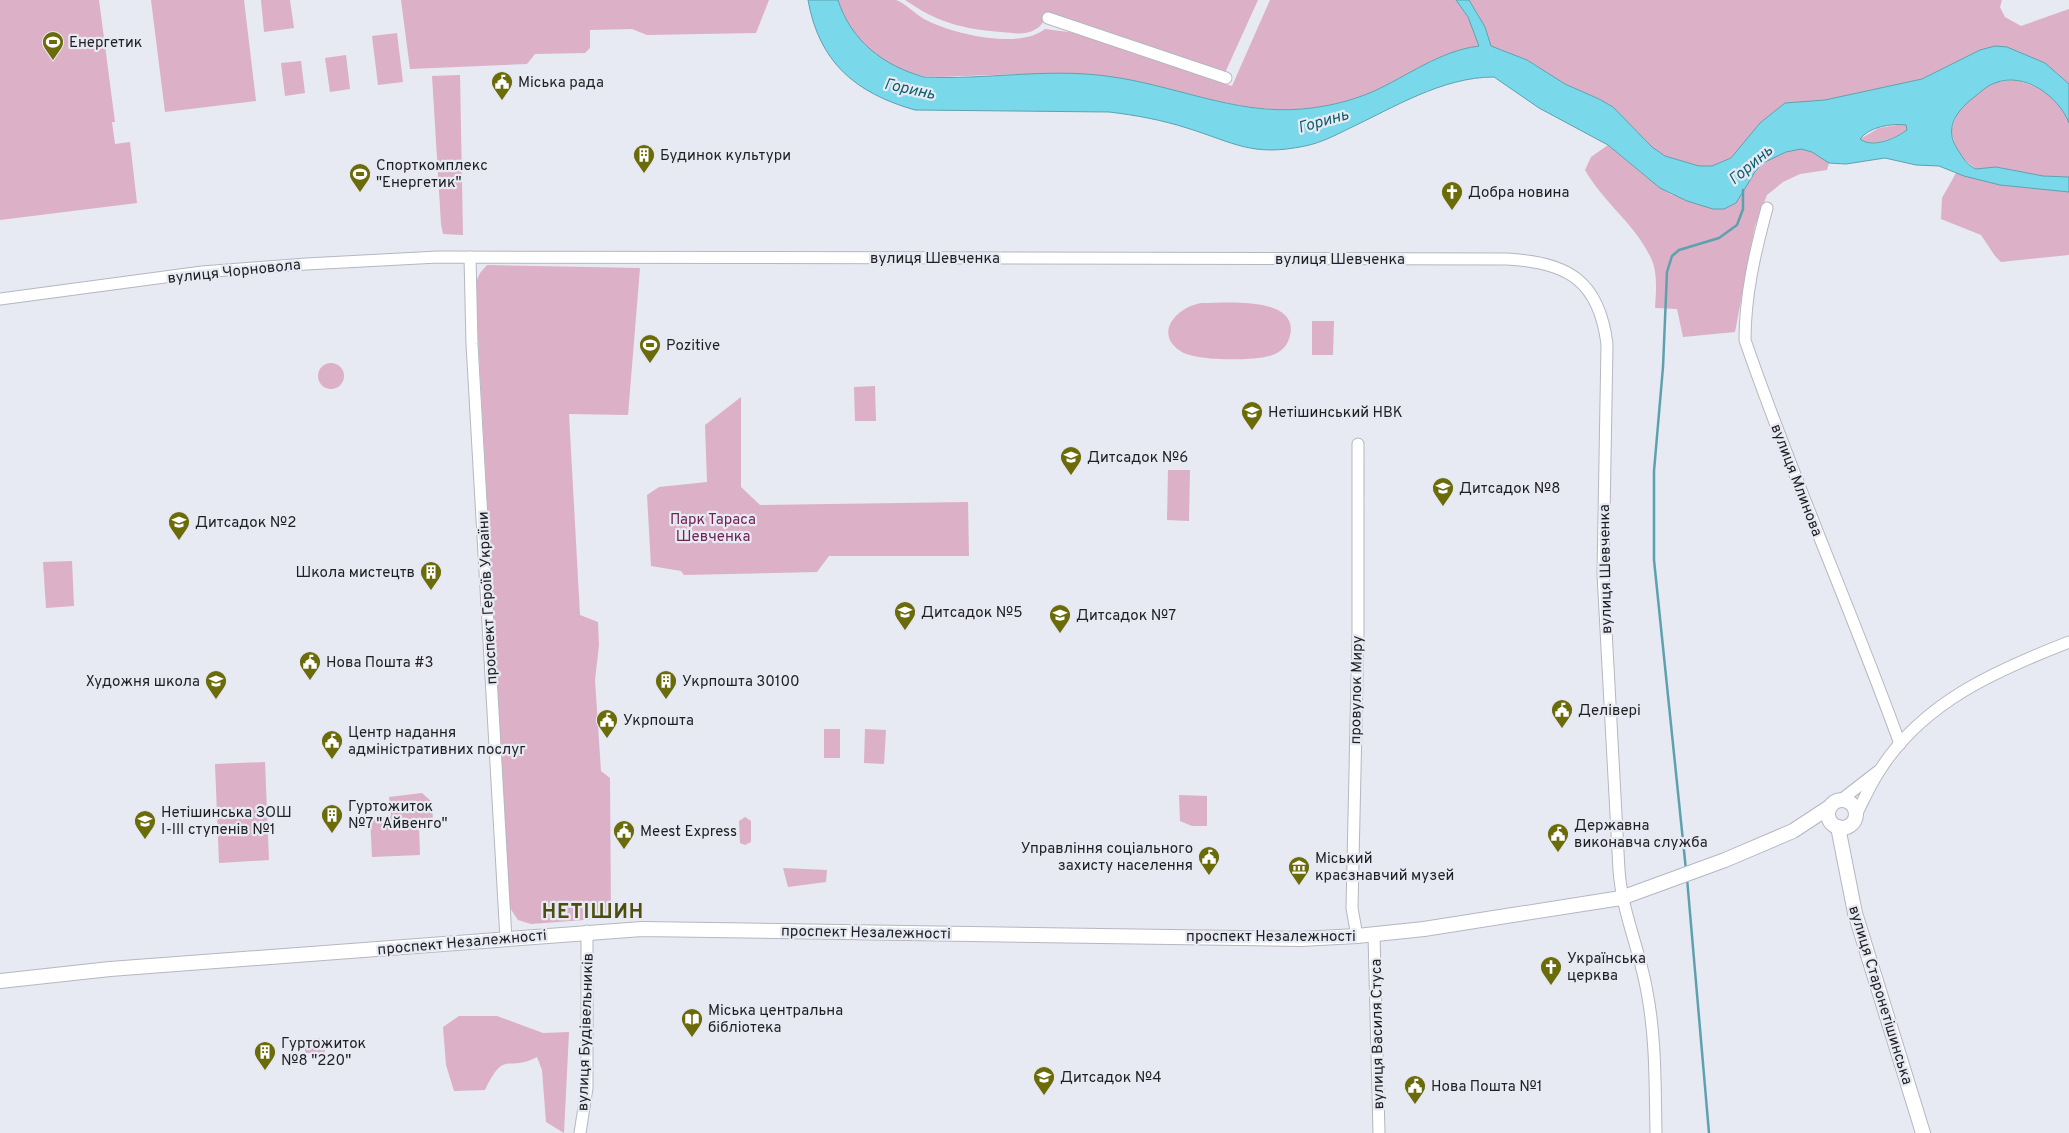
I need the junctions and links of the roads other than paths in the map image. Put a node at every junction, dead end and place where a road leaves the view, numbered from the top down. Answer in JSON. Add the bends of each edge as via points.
{"nodes":[{"id":1,"x":1048,"y":18,"type":"dead end"},
{"id":2,"x":1226,"y":78,"type":"dead end"},
{"id":3,"x":1767,"y":208,"type":"dead end"},
{"id":4,"x":470,"y":257,"type":"junction"},
{"id":5,"x":0,"y":299,"type":"edge"},
{"id":6,"x":1358,"y":444,"type":"dead end"},
{"id":7,"x":2069,"y":642,"type":"edge"},
{"id":8,"x":1900,"y":744,"type":"junction"},
{"id":9,"x":1880,"y":769,"type":"junction"},
{"id":10,"x":1836,"y":803,"type":"junction"},
{"id":11,"x":1856,"y":816,"type":"junction"},
{"id":12,"x":1835,"y":826,"type":"junction"},
{"id":13,"x":1793,"y":831,"type":"junction"},
{"id":14,"x":1844,"y":855,"type":"junction"},
{"id":15,"x":1621,"y":898,"type":"junction"},
{"id":16,"x":587,"y":931,"type":"junction"},
{"id":17,"x":1374,"y":935,"type":"junction"},
{"id":18,"x":1357,"y":936,"type":"junction"},
{"id":19,"x":506,"y":939,"type":"junction"},
{"id":20,"x":0,"y":981,"type":"edge"},
{"id":21,"x":580,"y":1133,"type":"edge"},
{"id":22,"x":1379,"y":1133,"type":"edge"},
{"id":23,"x":1656,"y":1133,"type":"edge"},
{"id":24,"x":1923,"y":1133,"type":"edge"}],
"edges":[{"from":1,"to":2,"type":"street"},
{"from":3,"to":8,"type":"street","name":"вулиця Млинова","via":[[1745,309],[1745,340]]},
{"from":4,"to":5,"type":"street","name":"вулиця Чорновола","via":[[202,272]]},
{"from":4,"to":15,"type":"street","name":"вулиця Шевченка","via":[[1507,259],[1537,261],[1559,268],[1573,276],[1591,295],[1604,325],[1607,344],[1603,574]]},
{"from":4,"to":19,"type":"street","name":"проспект Героїв України"},
{"from":6,"to":18,"type":"street","name":"провулок Миру","via":[[1352,908]]},
{"from":7,"to":8,"type":"street","via":[[1970,686],[1930,714]]},
{"from":8,"to":9,"type":"street"},
{"from":9,"to":10,"type":"street"},
{"from":9,"to":11,"type":"street"},
{"from":10,"to":11,"type":"main road","via":[[1850,802]]},
{"from":10,"to":12,"type":"main road","via":[[1828,815]]},
{"from":10,"to":13,"type":"main road"},
{"from":11,"to":12,"type":"main road","via":[[1846,827]]},
{"from":11,"to":14,"type":"main road"},
{"from":12,"to":13,"type":"main road"},
{"from":12,"to":14,"type":"main road","name":"вулиця Старонетішинська"},
{"from":13,"to":15,"type":"main road","name":"проспект Незалежності"},
{"from":14,"to":24,"type":"main road","name":"вулиця Старонетішинська","via":[[1855,913]]},
{"from":15,"to":17,"type":"main road","name":"проспект Незалежності"},
{"from":15,"to":23,"type":"street","name":"вулиця Шевченка","via":[[1647,991],[1652,1027]]},
{"from":16,"to":18,"type":"main road","name":"проспект Незалежності","via":[[642,929],[1264,938]]},
{"from":16,"to":19,"type":"main road","name":"проспект Незалежності"},
{"from":16,"to":21,"type":"street","name":"вулиця Будівельників","via":[[587,1088]]},
{"from":17,"to":18,"type":"main road","name":"проспект Незалежності"},
{"from":17,"to":22,"type":"street","name":"вулиця Василя Стуса"},
{"from":19,"to":20,"type":"main road","name":"проспект Незалежності","via":[[110,969]]}]}
